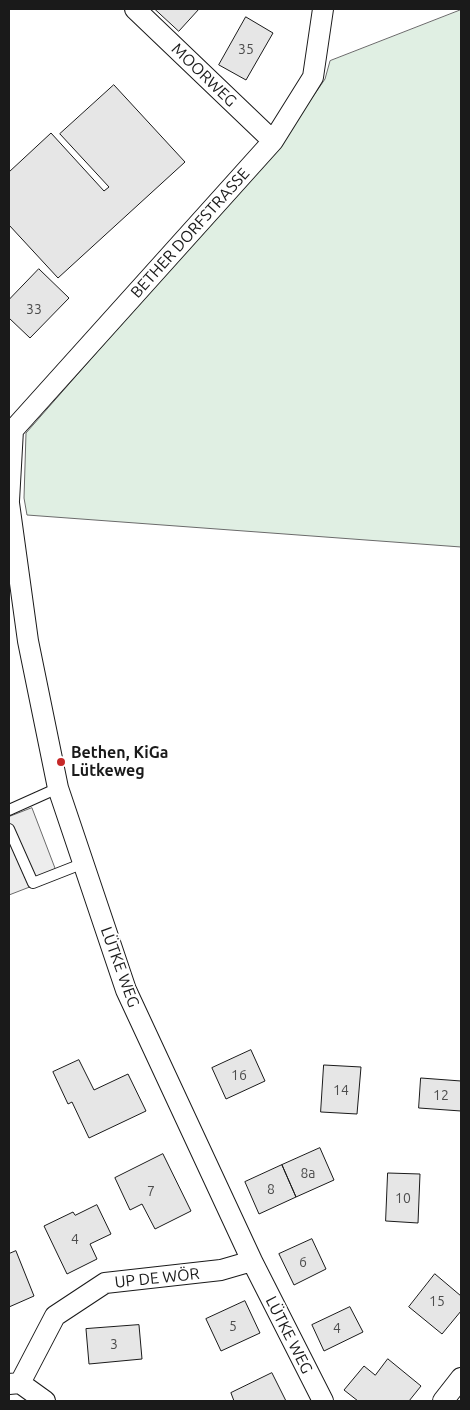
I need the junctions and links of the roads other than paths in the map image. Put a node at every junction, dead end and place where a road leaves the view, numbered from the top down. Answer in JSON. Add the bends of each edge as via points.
{"nodes":[{"id":1,"x":135,"y":9,"type":"edge"},
{"id":2,"x":322,"y":9,"type":"edge"},
{"id":3,"x":272,"y":141,"type":"junction"},
{"id":4,"x":11,"y":431,"type":"edge"},
{"id":5,"x":9,"y":502,"type":"edge"},
{"id":6,"x":58,"y":788,"type":"junction"},
{"id":7,"x":9,"y":810,"type":"edge"},
{"id":8,"x":9,"y":829,"type":"edge"},
{"id":9,"x":84,"y":863,"type":"junction"},
{"id":10,"x":252,"y":1261,"type":"junction"},
{"id":11,"x":461,"y":1378,"type":"edge"},
{"id":12,"x":14,"y":1384,"type":"edge"},
{"id":13,"x":45,"y":1401,"type":"edge"},
{"id":14,"x":323,"y":1401,"type":"edge"},
{"id":15,"x":443,"y":1401,"type":"edge"}],
"edges":[{"from":1,"to":3,"type":"street","name":"MOORWEG"},
{"from":2,"to":3,"type":"street","name":"BETHER DORFSTRASSE","via":[[313,77]]},
{"from":3,"to":4,"type":"street","name":"BETHER DORFSTRASSE"},
{"from":4,"to":5,"type":"street","name":"LÜTKE WEG"},
{"from":5,"to":6,"type":"street","name":"LÜTKE WEG","via":[[28,641]]},
{"from":6,"to":7,"type":"lane"},
{"from":6,"to":9,"type":"street","name":"LÜTKE WEG"},
{"from":8,"to":9,"type":"lane","via":[[33,883]]},
{"from":9,"to":10,"type":"street","name":"LÜTKE WEG","via":[[126,990]]},
{"from":10,"to":12,"type":"street","name":"UP DE WÖR","via":[[221,1270],[105,1283],[54,1316]]},
{"from":10,"to":14,"type":"street","name":"LÜTKE WEG"},
{"from":11,"to":15,"type":"street"},
{"from":12,"to":13,"type":"street","name":"UP DE WÖR"}]}
